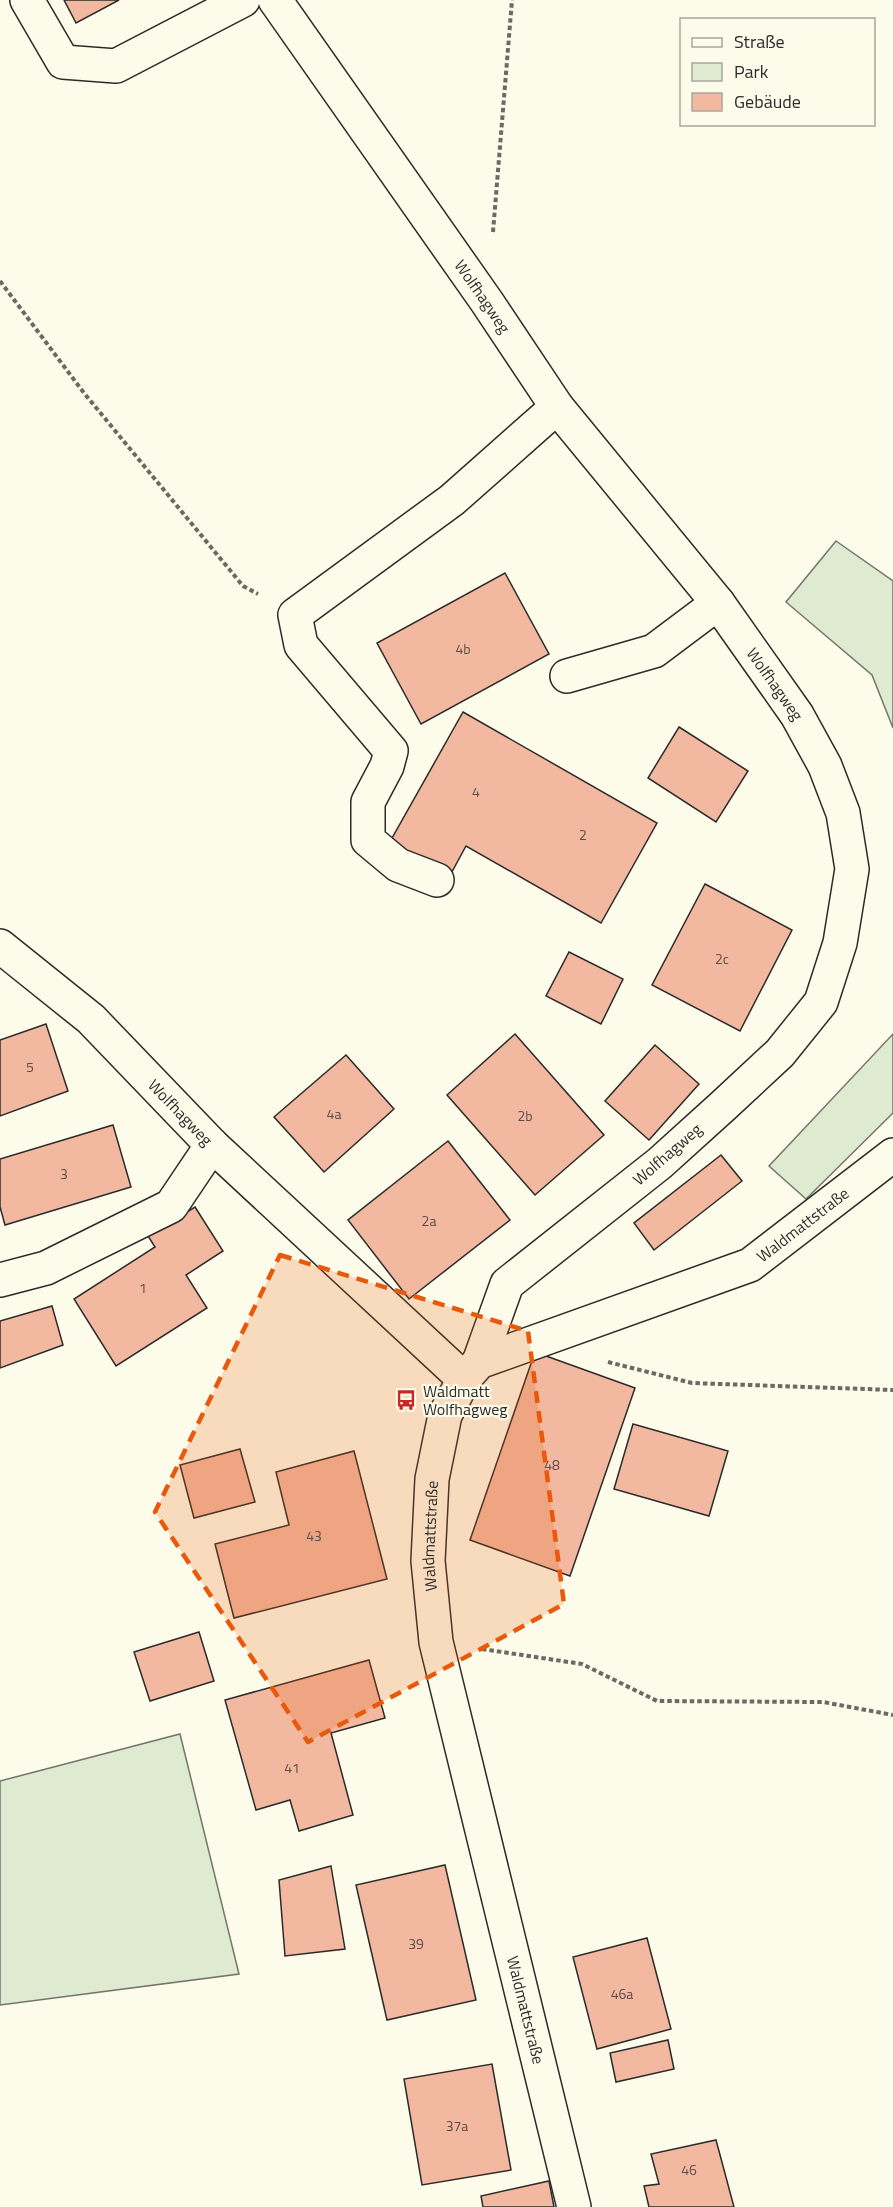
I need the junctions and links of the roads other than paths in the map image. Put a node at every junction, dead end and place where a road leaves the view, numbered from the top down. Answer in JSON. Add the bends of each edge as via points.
{"nodes":[{"id":1,"x":27,"y":0,"type":"edge"},
{"id":2,"x":243,"y":0,"type":"edge"},
{"id":3,"x":275,"y":0,"type":"edge"},
{"id":4,"x":557,"y":407,"type":"junction"},
{"id":5,"x":718,"y":603,"type":"junction"},
{"id":6,"x":567,"y":676,"type":"dead end"},
{"id":7,"x":437,"y":880,"type":"dead end"},
{"id":8,"x":0,"y":946,"type":"edge"},
{"id":9,"x":213,"y":1145,"type":"junction"},
{"id":10,"x":893,"y":1155,"type":"edge"},
{"id":11,"x":0,"y":1280,"type":"edge"},
{"id":12,"x":471,"y":1371,"type":"junction"},
{"id":13,"x":574,"y":2207,"type":"edge"}],
"edges":[{"from":1,"to":2,"type":"street","via":[[63,62],[116,66]]},
{"from":3,"to":4,"type":"street","name":"Wolfhagweg","via":[[488,302]]},
{"from":4,"to":5,"type":"street","name":"Wolfhagweg"},
{"from":4,"to":7,"type":"street","via":[[452,500],[295,615],[301,645],[391,751],[368,801],[368,840],[398,865]]},
{"from":5,"to":6,"type":"street","via":[[654,651]]},
{"from":5,"to":12,"type":"street","name":"Wolfhagweg","via":[[798,715],[825,766],[843,813],[852,869],[840,943],[821,1002],[780,1053],[660,1163],[507,1284]]},
{"from":8,"to":9,"type":"street","name":"Wolfhagweg","via":[[91,1019]]},
{"from":9,"to":11,"type":"street","via":[[171,1206],[46,1268]]},
{"from":9,"to":12,"type":"street","name":"Wolfhagweg"},
{"from":10,"to":12,"type":"street","name":"Waldmattstraße","via":[[750,1265]]},
{"from":12,"to":13,"type":"street","name":"Waldmattstraße","via":[[445,1414],[432,1479],[428,1561],[436,1642]]}]}
